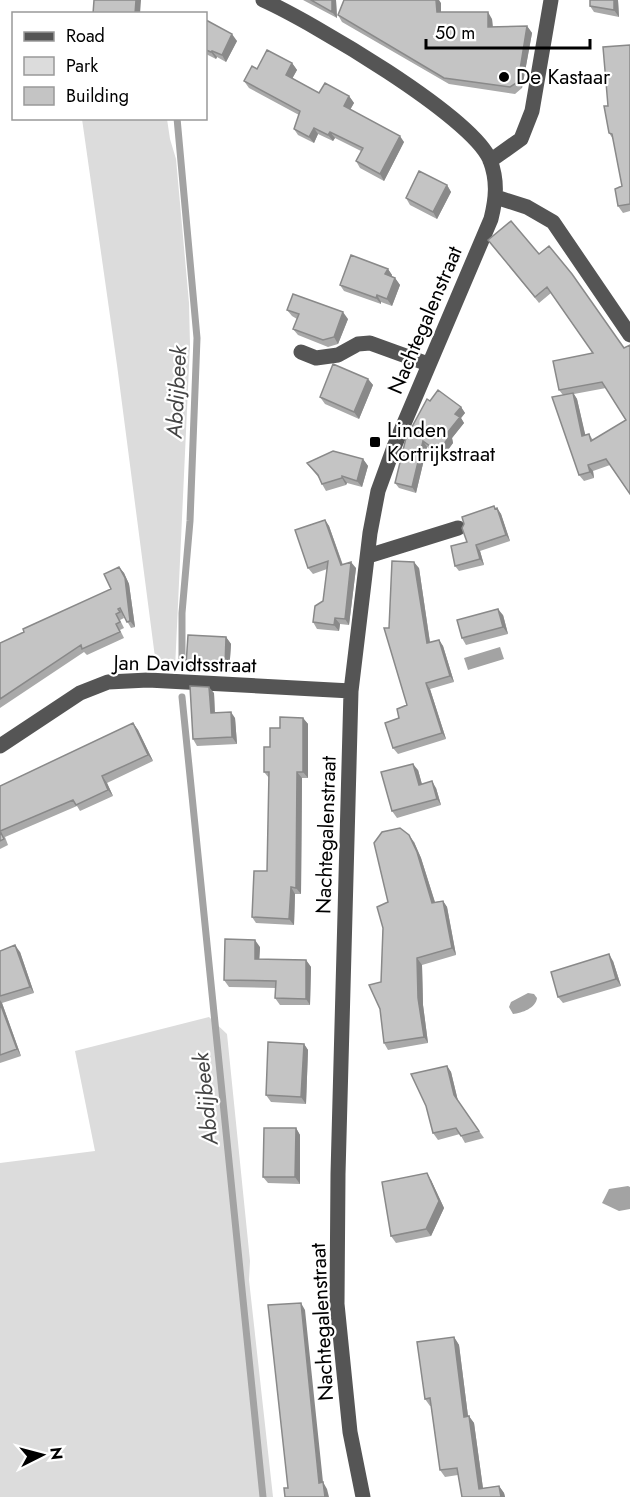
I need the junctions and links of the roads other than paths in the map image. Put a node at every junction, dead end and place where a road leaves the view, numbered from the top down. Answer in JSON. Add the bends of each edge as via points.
{"nodes":[{"id":1,"x":263,"y":0,"type":"edge"},
{"id":2,"x":552,"y":0,"type":"edge"},
{"id":3,"x":490,"y":161,"type":"junction"},
{"id":4,"x":496,"y":197,"type":"junction"},
{"id":5,"x":630,"y":335,"type":"edge"},
{"id":6,"x":301,"y":352,"type":"dead end"},
{"id":7,"x":428,"y":364,"type":"junction"},
{"id":8,"x":458,"y":528,"type":"dead end"},
{"id":9,"x":368,"y":556,"type":"junction"},
{"id":10,"x":351,"y":691,"type":"junction"},
{"id":11,"x":0,"y":746,"type":"edge"},
{"id":12,"x":363,"y":1497,"type":"edge"}],
"edges":[{"from":1,"to":3,"type":"street","via":[[333,37],[417,92],[456,122]]},
{"from":2,"to":3,"type":"street","via":[[532,111],[521,139]]},
{"from":3,"to":4,"type":"street"},
{"from":4,"to":5,"type":"street","via":[[553,222]]},
{"from":4,"to":7,"type":"street","name":"Nachtegalenstraat","via":[[491,219]]},
{"from":6,"to":7,"type":"street","via":[[316,358],[370,343]]},
{"from":7,"to":9,"type":"street","name":"Nachtegalenstraat","via":[[378,491]]},
{"from":8,"to":9,"type":"street"},
{"from":9,"to":10,"type":"street","name":"Nachtegalenstraat"},
{"from":10,"to":11,"type":"street","name":"Jan Davidtsstraat","via":[[148,680],[108,682],[80,693]]},
{"from":10,"to":12,"type":"street","name":"Nachtegalenstraat","via":[[338,1304],[350,1432]]}]}
